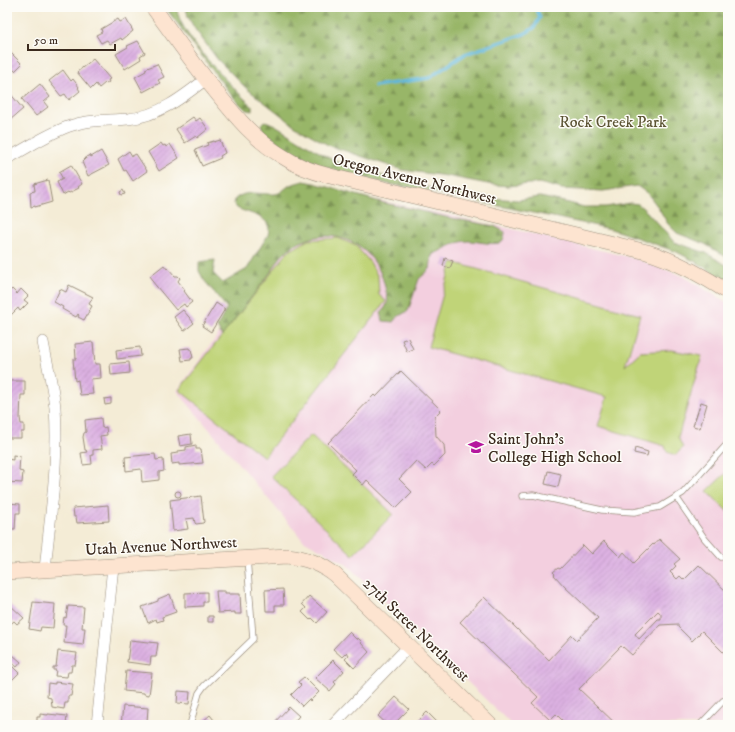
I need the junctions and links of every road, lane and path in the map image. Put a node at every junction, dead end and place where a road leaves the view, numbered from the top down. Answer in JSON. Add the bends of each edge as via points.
{"nodes":[{"id":1,"x":153,"y":7,"type":"edge"},
{"id":2,"x":206,"y":79,"type":"junction"},
{"id":3,"x":8,"y":158,"type":"dead end"},
{"id":4,"x":728,"y":292,"type":"edge"},
{"id":5,"x":43,"y":342,"type":"dead end"},
{"id":6,"x":728,"y":443,"type":"edge"},
{"id":7,"x":522,"y":496,"type":"dead end"},
{"id":8,"x":676,"y":497,"type":"junction"},
{"id":9,"x":721,"y":557,"type":"dead end"},
{"id":10,"x":247,"y":558,"type":"junction"},
{"id":11,"x":317,"y":563,"type":"joint"},
{"id":12,"x":113,"y":566,"type":"junction"},
{"id":13,"x":45,"y":570,"type":"junction"},
{"id":14,"x":7,"y":572,"type":"edge"},
{"id":15,"x":408,"y":646,"type":"junction"},
{"id":16,"x":723,"y":701,"type":"dead end"},
{"id":17,"x":96,"y":725,"type":"edge"},
{"id":18,"x":190,"y":725,"type":"edge"},
{"id":19,"x":333,"y":725,"type":"edge"},
{"id":20,"x":490,"y":725,"type":"edge"},
{"id":21,"x":700,"y":725,"type":"edge"}],
"edges":[{"from":1,"to":2,"type":"street","name":"Oregon Avenue Northwest"},
{"from":2,"to":3,"type":"street","via":[[184,96],[152,114],[127,119],[94,120],[73,125]]},
{"from":2,"to":4,"type":"street","name":"Oregon Avenue Northwest","via":[[257,138],[282,157],[306,169],[647,252],[678,263]]},
{"from":5,"to":13,"type":"street","via":[[52,385],[56,434]]},
{"from":6,"to":8,"type":"lane","via":[[683,493]]},
{"from":7,"to":8,"type":"lane","via":[[533,495],[602,510],[634,512],[660,507]]},
{"from":8,"to":9,"type":"lane"},
{"from":10,"to":11,"type":"street","name":"Utah Avenue Northwest","via":[[287,556]]},
{"from":10,"to":12,"type":"street","name":"Utah Avenue Northwest"},
{"from":10,"to":18,"type":"lane","via":[[253,639],[204,686],[199,693]]},
{"from":11,"to":15,"type":"street","name":"27th Street Northwest","via":[[335,575]]},
{"from":12,"to":13,"type":"street","name":"Utah Avenue Northwest"},
{"from":12,"to":17,"type":"street"},
{"from":13,"to":14,"type":"street","name":"Utah Avenue Northwest"},
{"from":15,"to":19,"type":"street"},
{"from":15,"to":20,"type":"street","name":"27th Street Northwest"},
{"from":16,"to":21,"type":"lane"}]}
